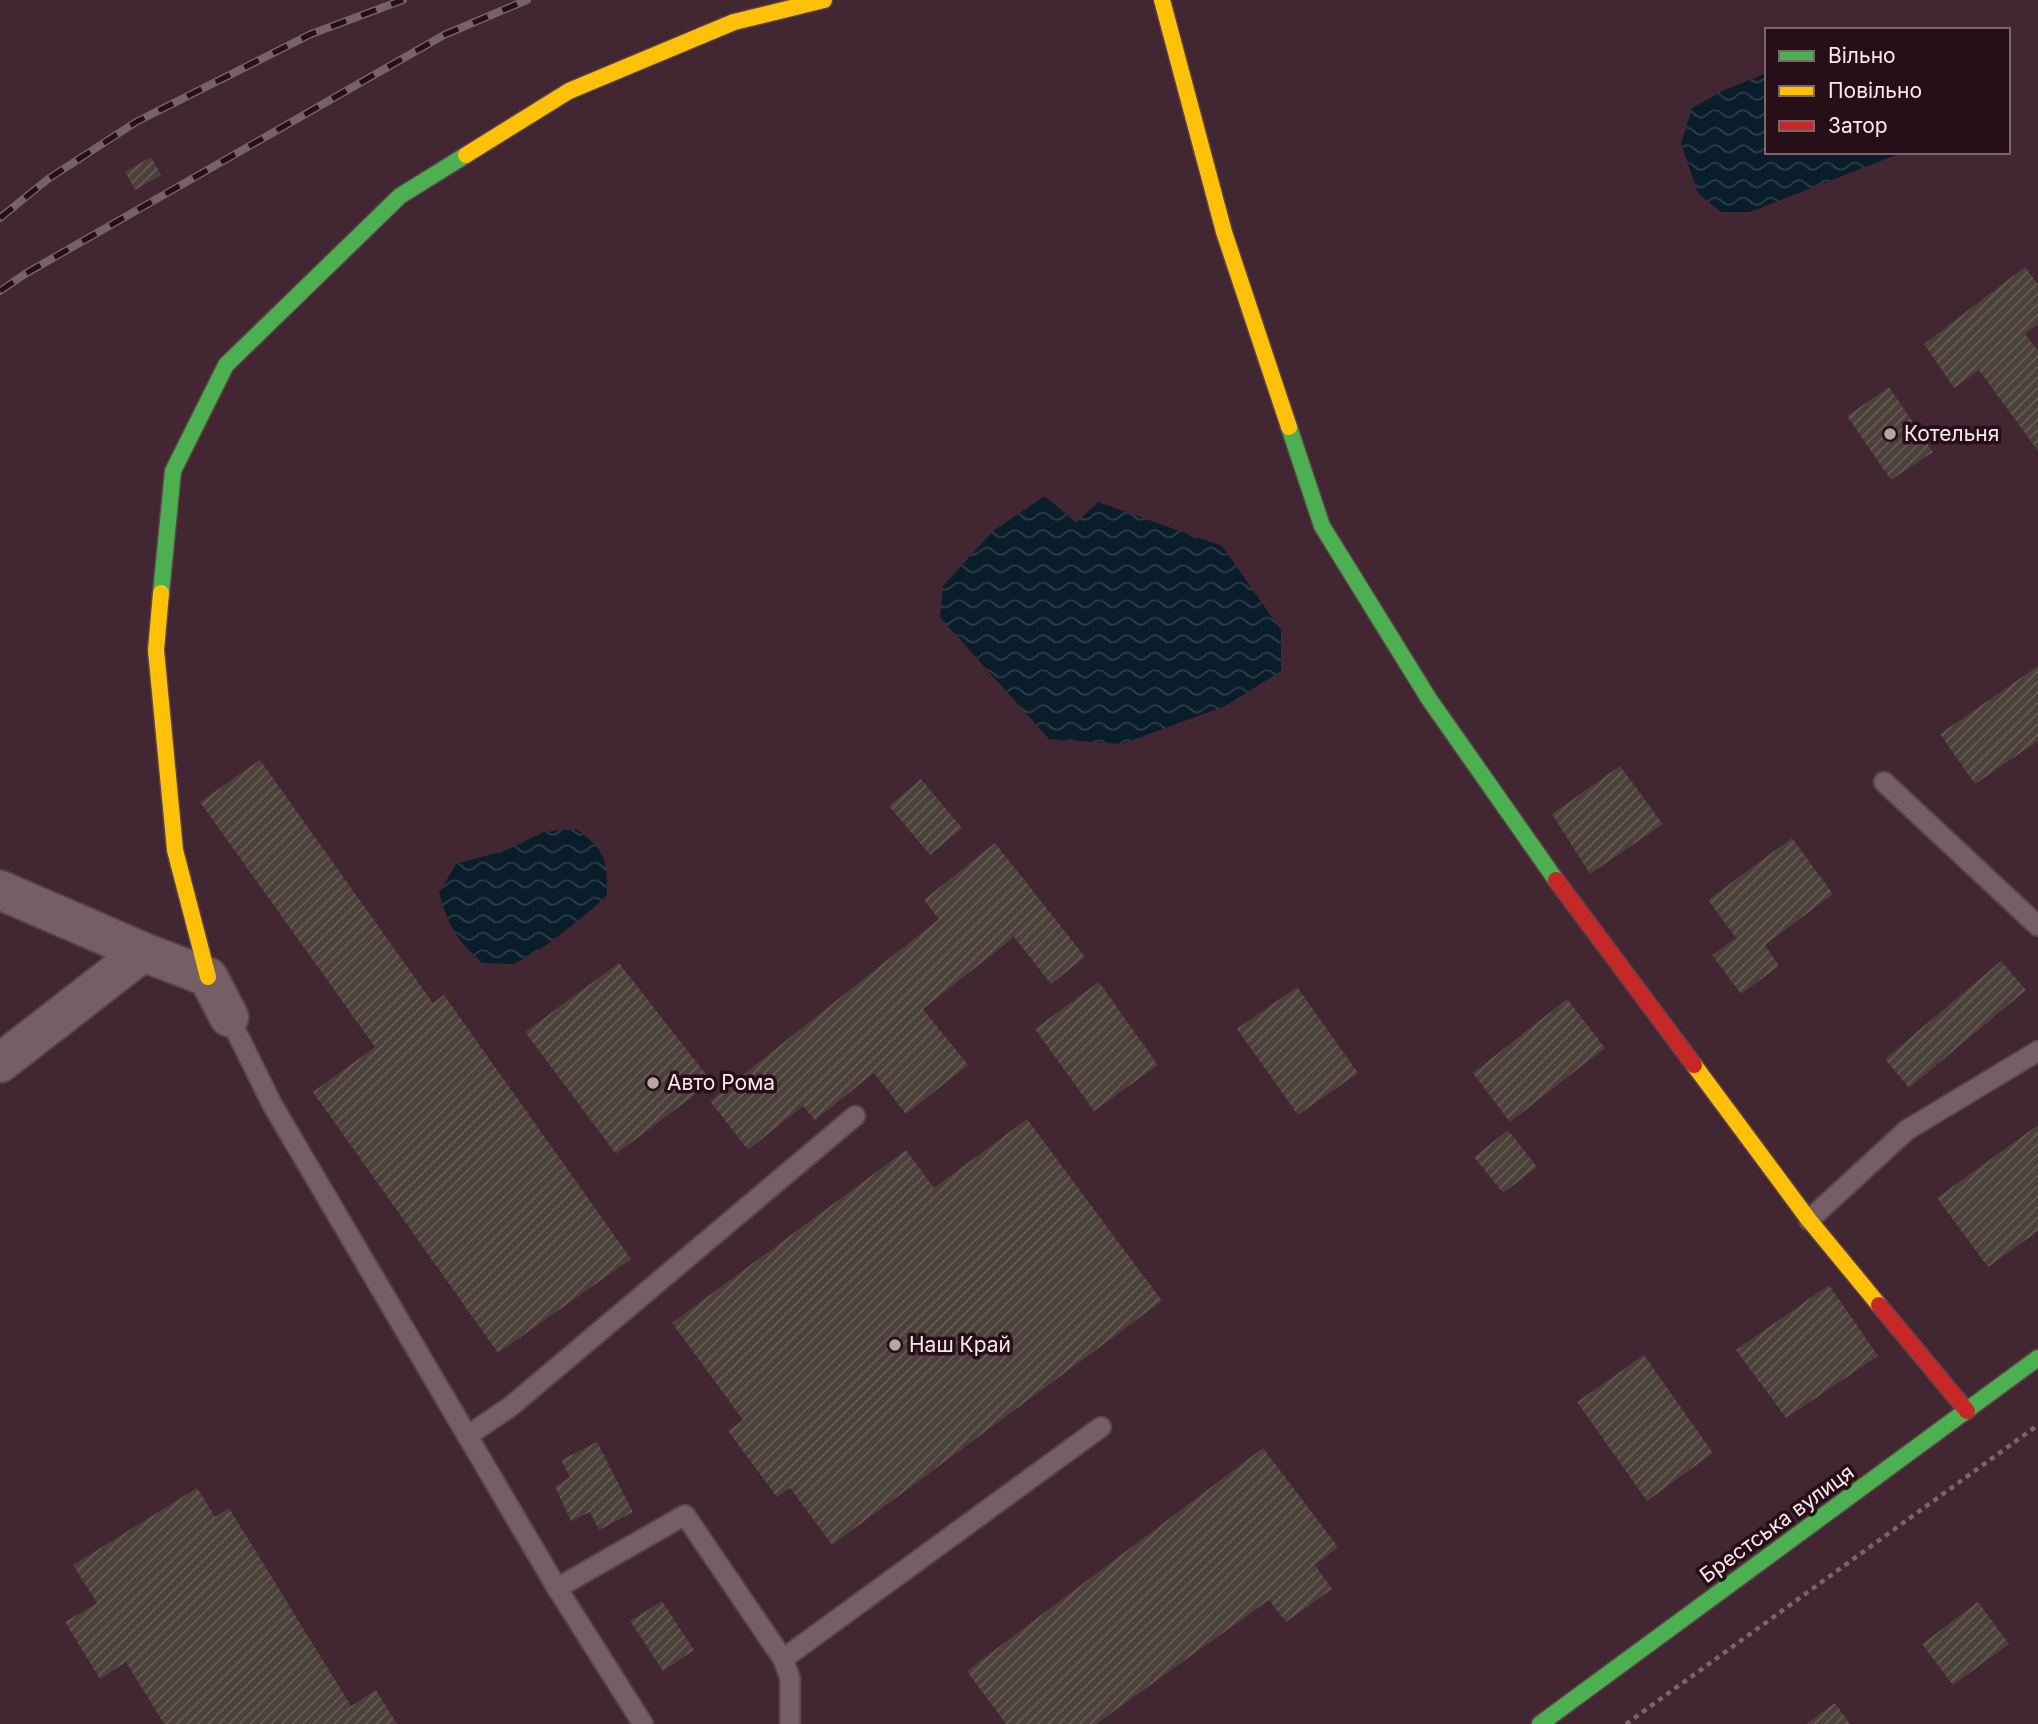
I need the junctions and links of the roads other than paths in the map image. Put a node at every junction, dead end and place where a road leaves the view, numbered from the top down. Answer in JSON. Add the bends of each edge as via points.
{"nodes":[{"id":1,"x":824,"y":0,"type":"edge"},
{"id":2,"x":1162,"y":0,"type":"edge"},
{"id":3,"x":1884,"y":782,"type":"dead end"},
{"id":4,"x":0,"y":890,"type":"edge"},
{"id":5,"x":2038,"y":926,"type":"edge"},
{"id":6,"x":144,"y":953,"type":"junction"},
{"id":7,"x":208,"y":977,"type":"junction"},
{"id":8,"x":229,"y":1017,"type":"joint"},
{"id":9,"x":2038,"y":1051,"type":"edge"},
{"id":10,"x":0,"y":1063,"type":"edge"},
{"id":11,"x":855,"y":1116,"type":"dead end"},
{"id":12,"x":1809,"y":1220,"type":"junction"},
{"id":13,"x":2038,"y":1358,"type":"edge"},
{"id":14,"x":1967,"y":1411,"type":"junction"},
{"id":15,"x":1101,"y":1427,"type":"dead end"},
{"id":16,"x":467,"y":1436,"type":"junction"},
{"id":17,"x":557,"y":1588,"type":"junction"},
{"id":18,"x":783,"y":1659,"type":"junction"},
{"id":19,"x":643,"y":1724,"type":"edge"},
{"id":20,"x":790,"y":1724,"type":"edge"},
{"id":21,"x":1540,"y":1724,"type":"edge"}],
"edges":[{"from":1,"to":7,"type":"main road","via":[[734,22],[569,91],[400,196],[226,365],[173,471],[156,650],[175,850]]},
{"from":2,"to":12,"type":"main road","via":[[1224,232],[1322,526],[1429,699],[1564,892]]},
{"from":3,"to":5,"type":"lane"},
{"from":4,"to":6,"type":"street"},
{"from":6,"to":7,"type":"street"},
{"from":6,"to":10,"type":"street"},
{"from":7,"to":8,"type":"street"},
{"from":8,"to":16,"type":"lane","via":[[273,1106]]},
{"from":9,"to":12,"type":"lane","via":[[1907,1130]]},
{"from":11,"to":16,"type":"lane","via":[[510,1407]]},
{"from":12,"to":14,"type":"main road"},
{"from":13,"to":14,"type":"main road","name":"Брестська вулиця"},
{"from":14,"to":21,"type":"main road","name":"Брестська вулиця"},
{"from":15,"to":18,"type":"lane"},
{"from":16,"to":17,"type":"lane"},
{"from":17,"to":18,"type":"lane","via":[[685,1515]]},
{"from":17,"to":19,"type":"lane"},
{"from":18,"to":20,"type":"lane","via":[[790,1678]]}]}
